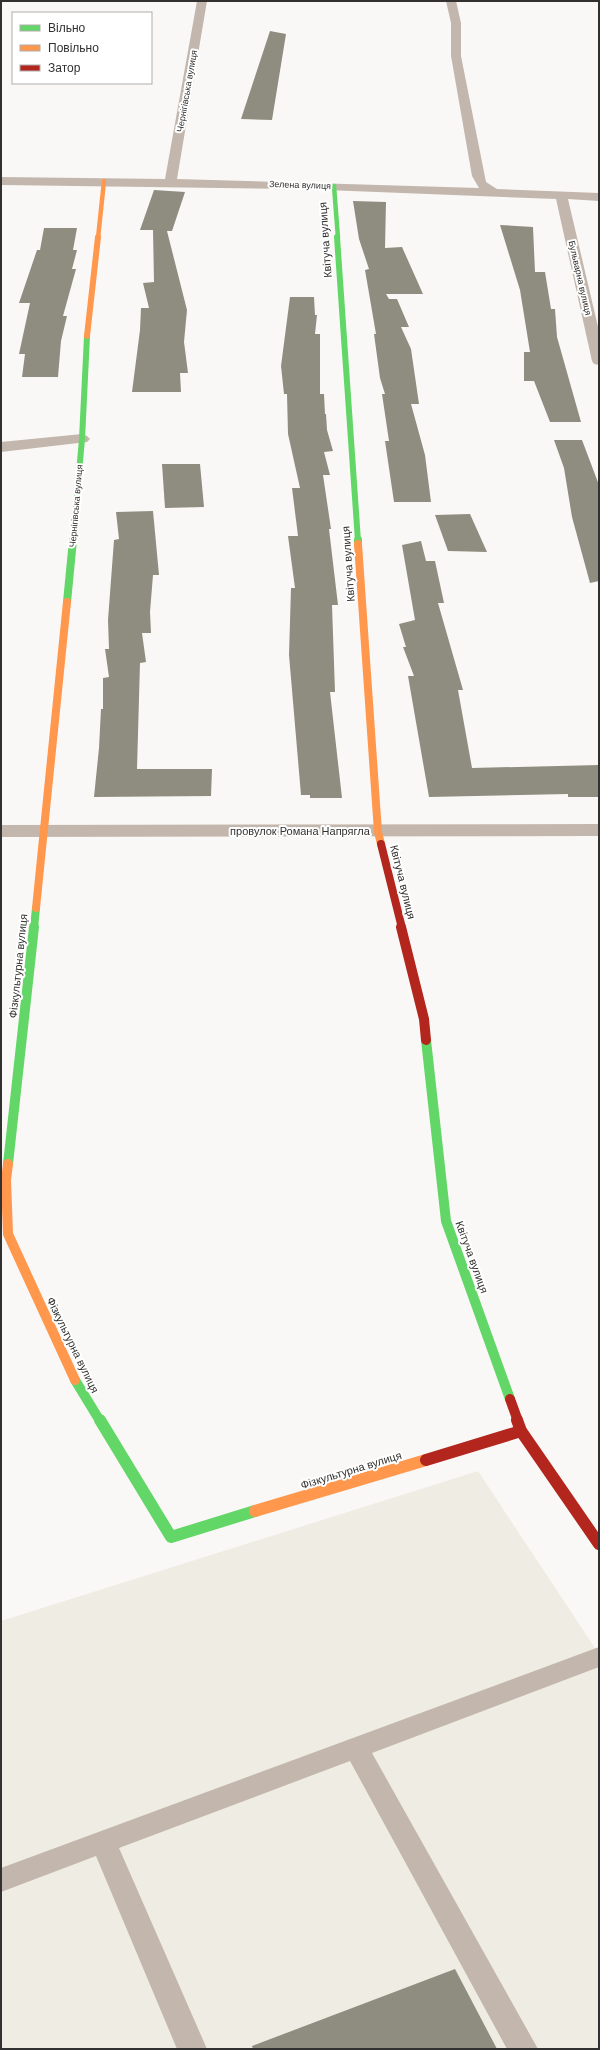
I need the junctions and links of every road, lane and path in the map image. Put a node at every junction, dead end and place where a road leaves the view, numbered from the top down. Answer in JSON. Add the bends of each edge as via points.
{"nodes":[{"id":1,"x":202,"y":1,"type":"edge"},
{"id":2,"x":451,"y":1,"type":"edge"},
{"id":3,"x":1,"y":181,"type":"edge"},
{"id":4,"x":104,"y":181,"type":"junction"},
{"id":5,"x":171,"y":181,"type":"junction"},
{"id":6,"x":334,"y":186,"type":"junction"},
{"id":7,"x":496,"y":193,"type":"junction"},
{"id":8,"x":562,"y":195,"type":"junction"},
{"id":9,"x":599,"y":197,"type":"edge"},
{"id":10,"x":599,"y":361,"type":"edge"},
{"id":11,"x":82,"y":439,"type":"junction"},
{"id":12,"x":1,"y":447,"type":"edge"},
{"id":13,"x":45,"y":830,"type":"junction"},
{"id":14,"x":599,"y":830,"type":"edge"},
{"id":15,"x":1,"y":831,"type":"edge"},
{"id":16,"x":378,"y":832,"type":"junction"},
{"id":17,"x":521,"y":1431,"type":"junction"},
{"id":18,"x":599,"y":1544,"type":"edge"},
{"id":19,"x":599,"y":1657,"type":"edge"},
{"id":20,"x":356,"y":1748,"type":"junction"},
{"id":21,"x":103,"y":1842,"type":"junction"},
{"id":22,"x":1,"y":1880,"type":"edge"},
{"id":23,"x":192,"y":2049,"type":"edge"},
{"id":24,"x":523,"y":2049,"type":"edge"}],
"edges":[{"from":1,"to":5,"type":"street","name":"Чернігівська вулиця"},
{"from":2,"to":7,"type":"street","via":[[456,22],[456,56],[478,176],[482,184]]},
{"from":3,"to":4,"type":"street","name":"Зелена вулиця"},
{"from":4,"to":5,"type":"street","name":"Зелена вулиця"},
{"from":4,"to":11,"type":"street","name":"Чернігівська вулиця","via":[[92,279]]},
{"from":5,"to":6,"type":"street","name":"Зелена вулиця"},
{"from":6,"to":7,"type":"street","name":"Зелена вулиця"},
{"from":6,"to":16,"type":"street","name":"Квітуча вулиця"},
{"from":7,"to":8,"type":"street","name":"Зелена вулиця"},
{"from":8,"to":9,"type":"street","name":"Зелена вулиця"},
{"from":8,"to":10,"type":"street","name":"Бульварна вулиця"},
{"from":11,"to":12,"type":"street"},
{"from":11,"to":13,"type":"street","name":"Чернігівська вулиця"},
{"from":13,"to":15,"type":"street","name":"провулок Романа Напрягла"},
{"from":13,"to":16,"type":"street","name":"провулок Романа Напрягла"},
{"from":13,"to":17,"type":"street","name":"Фізкультурна вулиця","via":[[6,1180],[8,1234],[78,1387],[171,1536]]},
{"from":14,"to":16,"type":"street","name":"провулок Романа Напрягла"},
{"from":16,"to":17,"type":"street","name":"Квітуча вулиця","via":[[424,1019],[446,1221]]},
{"from":17,"to":18,"type":"street","name":"Квітуча вулиця"},
{"from":19,"to":20,"type":"lane"},
{"from":20,"to":21,"type":"lane"},
{"from":20,"to":24,"type":"lane"},
{"from":21,"to":22,"type":"lane"},
{"from":21,"to":23,"type":"lane"}]}
